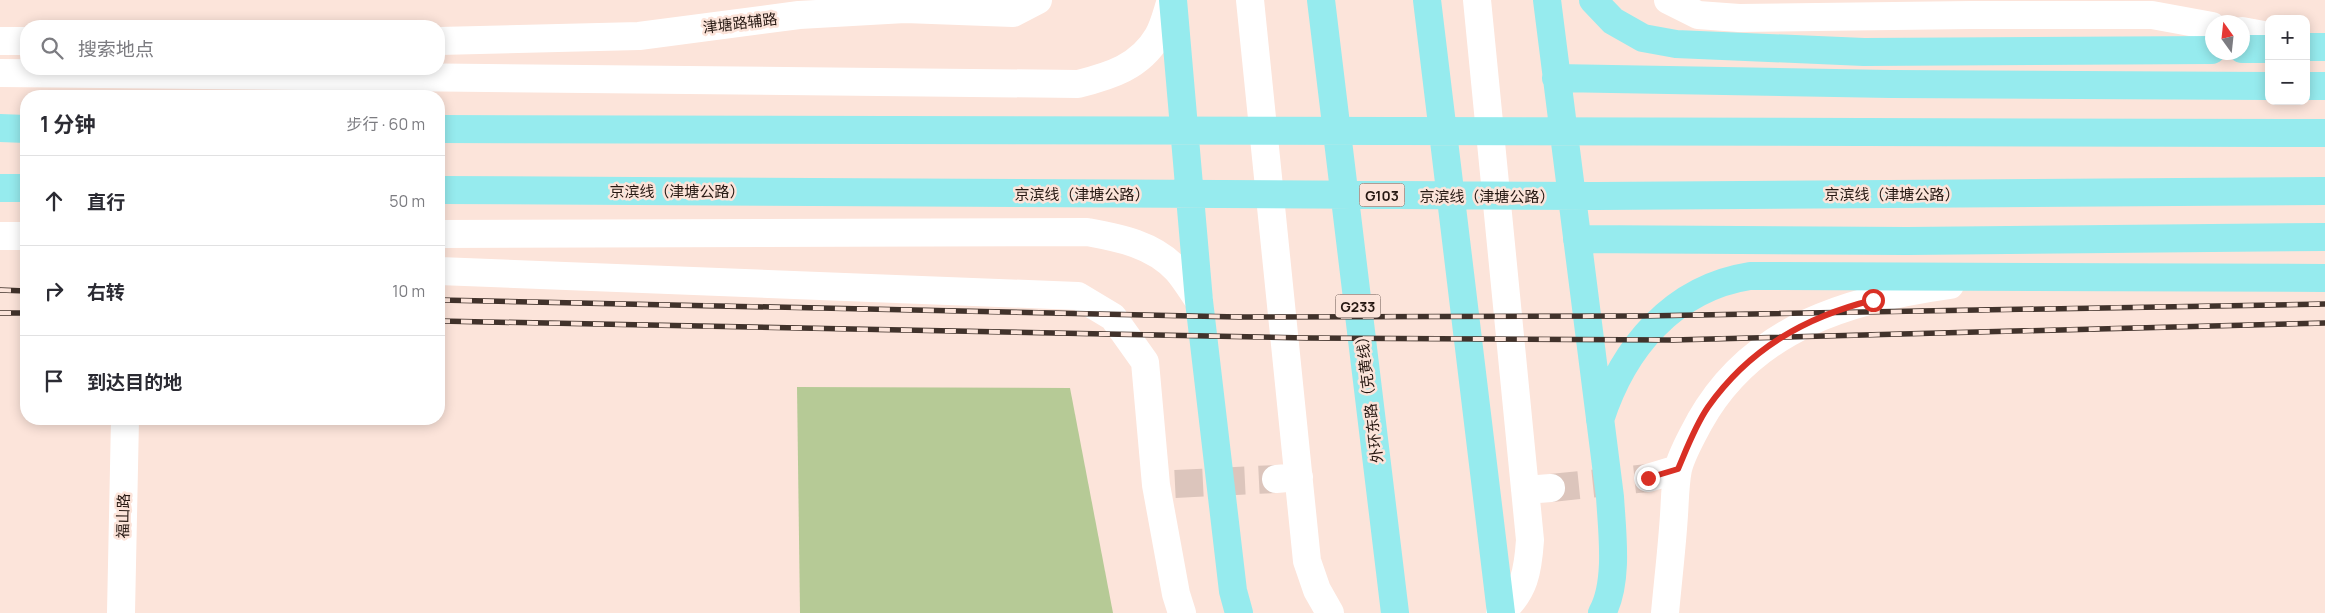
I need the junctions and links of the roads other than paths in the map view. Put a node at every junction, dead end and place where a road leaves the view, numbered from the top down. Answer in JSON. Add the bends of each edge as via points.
{"nodes":[{"id":1,"x":1038,"y":0,"type":"edge"},
{"id":2,"x":1172,"y":0,"type":"edge"},
{"id":3,"x":1250,"y":0,"type":"edge"},
{"id":4,"x":1321,"y":0,"type":"edge"},
{"id":5,"x":1427,"y":0,"type":"edge"},
{"id":6,"x":1477,"y":0,"type":"edge"},
{"id":7,"x":1547,"y":0,"type":"edge"},
{"id":8,"x":1594,"y":0,"type":"edge"},
{"id":9,"x":1668,"y":0,"type":"edge"},
{"id":10,"x":2205,"y":25,"type":"edge"},
{"id":11,"x":2250,"y":32,"type":"edge"},
{"id":12,"x":2265,"y":35,"type":"edge"},
{"id":13,"x":0,"y":41,"type":"edge"},
{"id":14,"x":20,"y":41,"type":"edge"},
{"id":15,"x":445,"y":41,"type":"edge"},
{"id":16,"x":2310,"y":44,"type":"edge"},
{"id":17,"x":2325,"y":46,"type":"edge"},
{"id":18,"x":2310,"y":47,"type":"edge"},
{"id":19,"x":2250,"y":49,"type":"edge"},
{"id":20,"x":2265,"y":49,"type":"edge"},
{"id":21,"x":2205,"y":50,"type":"edge"},
{"id":22,"x":0,"y":73,"type":"edge"},
{"id":23,"x":20,"y":75,"type":"edge"},
{"id":24,"x":22,"y":75,"type":"edge"},
{"id":25,"x":1556,"y":78,"type":"junction"},
{"id":26,"x":129,"y":85,"type":"edge"},
{"id":27,"x":2265,"y":86,"type":"edge"},
{"id":28,"x":2310,"y":86,"type":"edge"},
{"id":29,"x":2325,"y":86,"type":"edge"},
{"id":30,"x":0,"y":128,"type":"edge"},
{"id":31,"x":20,"y":128,"type":"edge"},
{"id":32,"x":445,"y":129,"type":"edge"},
{"id":33,"x":2325,"y":133,"type":"edge"},
{"id":34,"x":0,"y":188,"type":"edge"},
{"id":35,"x":20,"y":188,"type":"edge"},
{"id":36,"x":445,"y":190,"type":"edge"},
{"id":37,"x":2325,"y":191,"type":"edge"},
{"id":38,"x":445,"y":234,"type":"edge"},
{"id":39,"x":0,"y":236,"type":"edge"},
{"id":40,"x":20,"y":236,"type":"edge"},
{"id":41,"x":2325,"y":237,"type":"edge"},
{"id":42,"x":1577,"y":239,"type":"junction"},
{"id":43,"x":445,"y":271,"type":"edge"},
{"id":44,"x":2009,"y":277,"type":"junction"},
{"id":45,"x":2325,"y":278,"type":"edge"},
{"id":46,"x":1199,"y":301,"type":"junction"},
{"id":47,"x":1600,"y":420,"type":"junction"},
{"id":48,"x":125,"y":425,"type":"edge"},
{"id":49,"x":1678,"y":469,"type":"junction"},
{"id":50,"x":1648,"y":478,"type":"tunnel mouth"},
{"id":51,"x":1605,"y":610,"type":"edge"},
{"id":52,"x":121,"y":613,"type":"edge"},
{"id":53,"x":1182,"y":613,"type":"edge"},
{"id":54,"x":1239,"y":613,"type":"edge"},
{"id":55,"x":1330,"y":613,"type":"edge"},
{"id":56,"x":1395,"y":613,"type":"edge"},
{"id":57,"x":1500,"y":613,"type":"edge"},
{"id":58,"x":1666,"y":613,"type":"edge"}],
"edges":[{"from":1,"to":15,"type":"street","name":"津塘路辅路","via":[[1013,13],[905,10],[799,15],[639,36]]},
{"from":2,"to":26,"type":"street","via":[[1158,36],[1138,59],[1104,78],[1078,84]]},
{"from":2,"to":46,"type":"highway"},
{"from":3,"to":55,"type":"street","via":[[1287,478],[1307,561],[1317,590]]},
{"from":4,"to":56,"type":"highway","name":"外环东路（克黄线）","number":"G233"},
{"from":5,"to":57,"type":"highway"},
{"from":6,"to":57,"type":"street","via":[[1538,489],[1524,582],[1511,604]]},
{"from":7,"to":25,"type":"highway"},
{"from":8,"to":21,"type":"highway","via":[[1613,22],[1643,38],[1676,44],[1864,52]]},
{"from":9,"to":10,"type":"street","via":[[1698,15],[1738,18],[2152,15]]},
{"from":11,"to":12,"type":"street"},
{"from":13,"to":14,"type":"street"},
{"from":16,"to":17,"type":"street"},
{"from":17,"to":18,"type":"highway"},
{"from":19,"to":20,"type":"highway"},
{"from":22,"to":23,"type":"street"},
{"from":24,"to":26,"type":"street"},
{"from":25,"to":27,"type":"highway"},
{"from":25,"to":42,"type":"highway"},
{"from":28,"to":29,"type":"highway"},
{"from":30,"to":31,"type":"highway"},
{"from":32,"to":33,"type":"highway"},
{"from":34,"to":35,"type":"highway"},
{"from":36,"to":37,"type":"highway","name":"京滨线（津塘公路）","number":"G103","via":[[1586,196]]},
{"from":38,"to":46,"type":"street","via":[[1086,232],[1127,240],[1159,254],[1178,270]]},
{"from":39,"to":40,"type":"street"},
{"from":41,"to":42,"type":"highway","via":[[1907,241]]},
{"from":42,"to":47,"type":"highway"},
{"from":43,"to":53,"type":"street","via":[[1078,296],[1113,317],[1145,362],[1166,485],[1176,594]]},
{"from":44,"to":45,"type":"highway"},
{"from":44,"to":47,"type":"highway","via":[[1750,276],[1725,280],[1674,307],[1651,329],[1621,370]]},
{"from":44,"to":49,"type":"street","via":[[1912,290],[1838,309],[1771,343],[1733,376],[1708,408]]},
{"from":46,"to":54,"type":"highway","via":[[1233,590]]},
{"from":47,"to":51,"type":"highway","via":[[1613,537],[1612,572]]},
{"from":48,"to":52,"type":"street","name":"福山路"},
{"from":49,"to":50,"type":"street"},
{"from":49,"to":58,"type":"street"}]}
